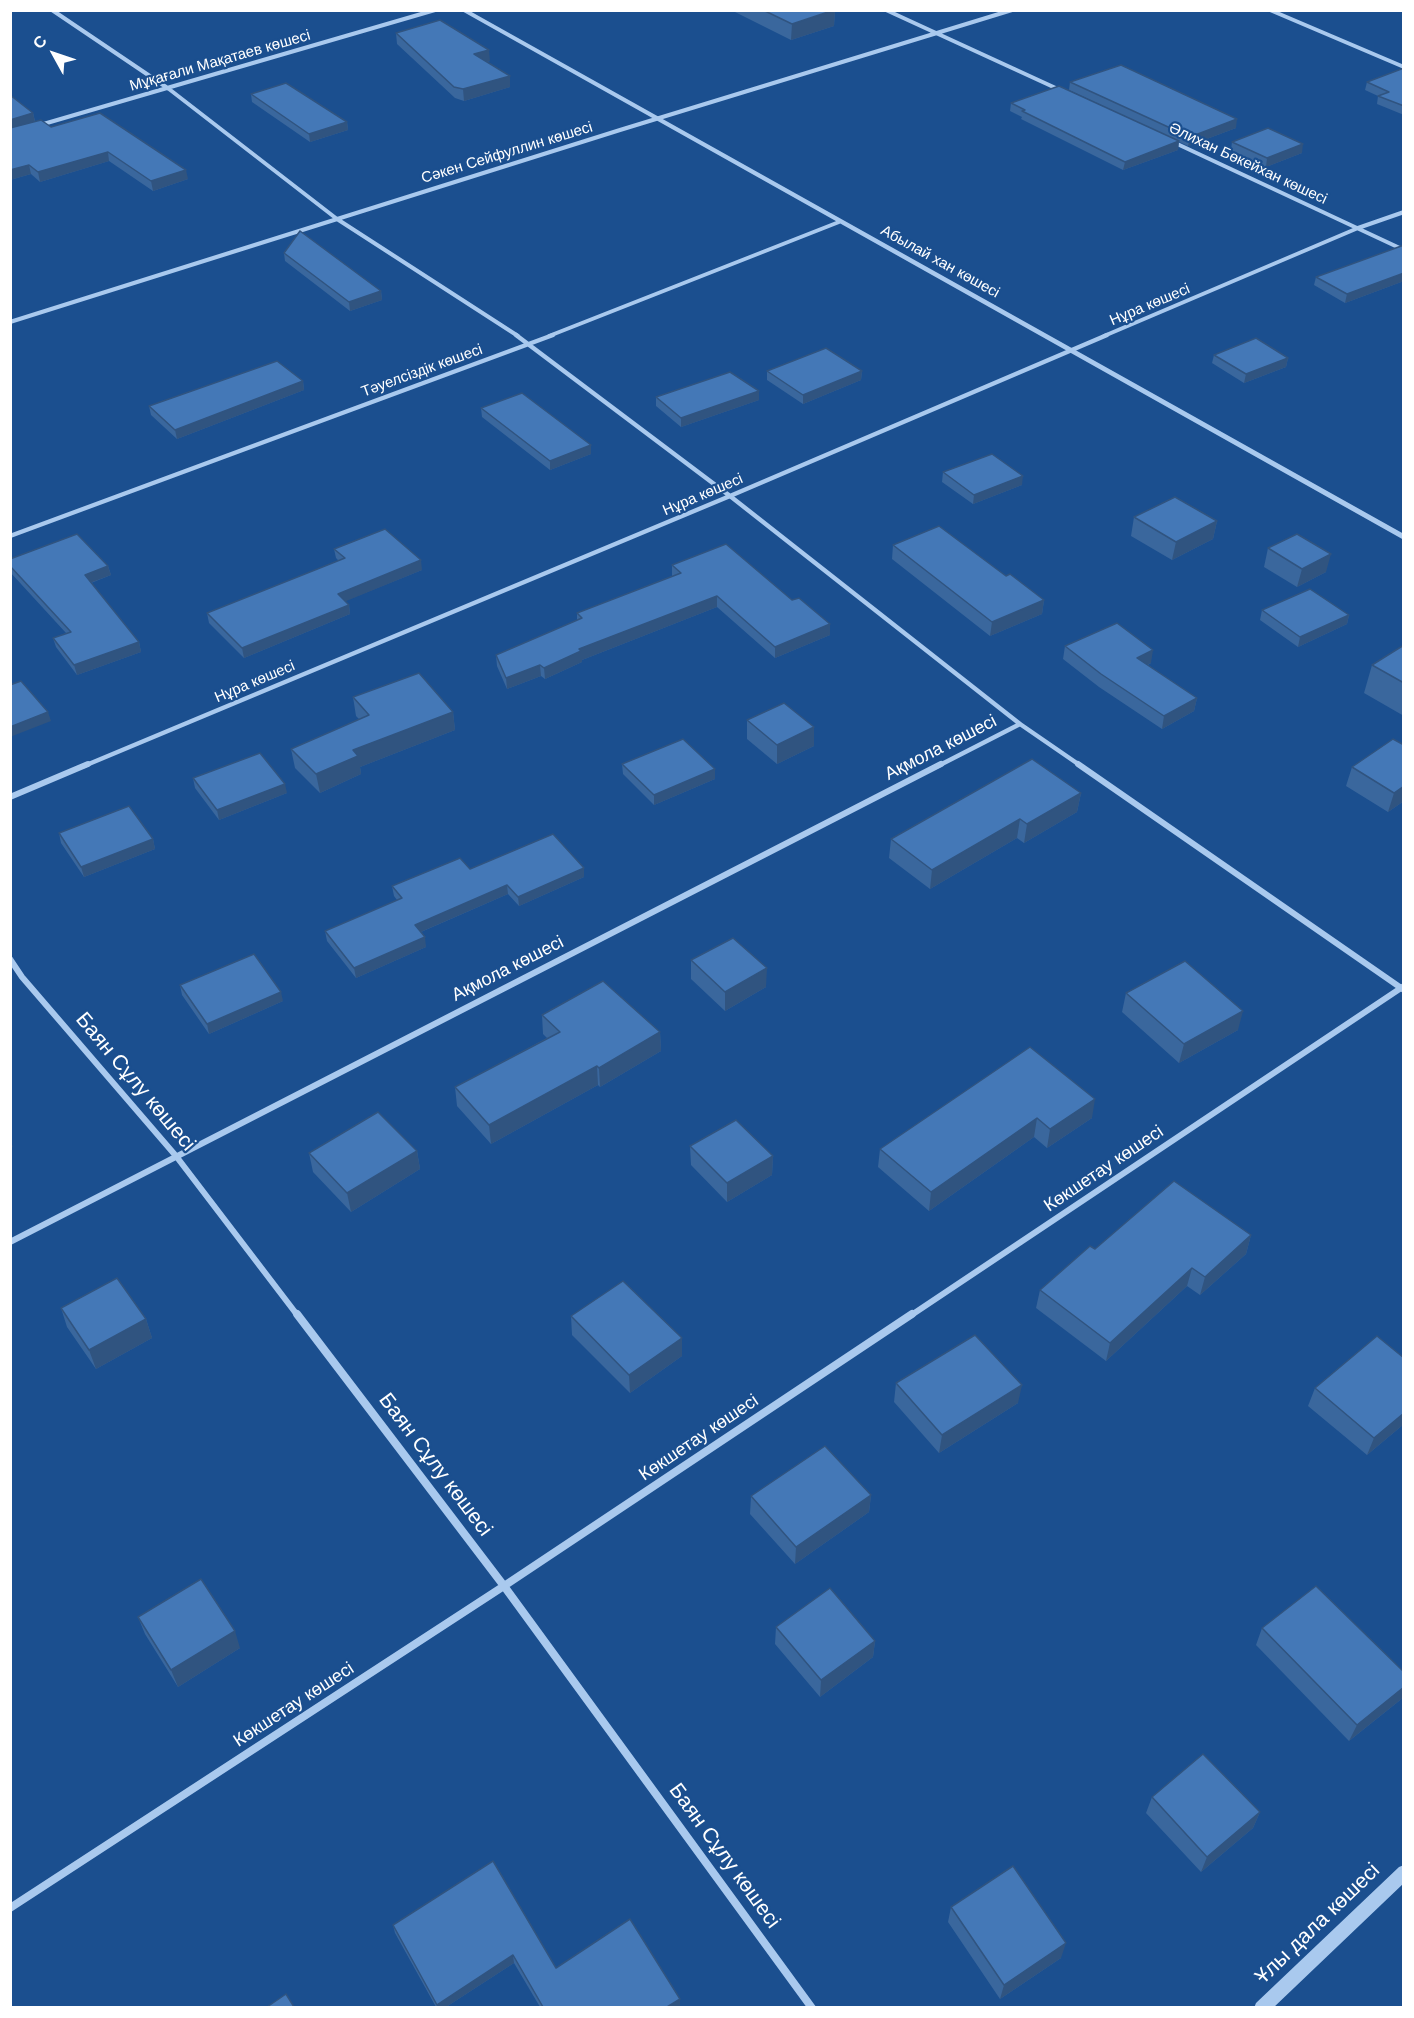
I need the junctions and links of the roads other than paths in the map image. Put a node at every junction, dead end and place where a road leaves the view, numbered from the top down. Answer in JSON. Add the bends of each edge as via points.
{"nodes":[{"id":1,"x":52,"y":10,"type":"edge"},
{"id":2,"x":435,"y":10,"type":"edge"},
{"id":3,"x":463,"y":10,"type":"edge"},
{"id":4,"x":886,"y":10,"type":"edge"},
{"id":5,"x":1012,"y":10,"type":"edge"},
{"id":6,"x":1270,"y":10,"type":"edge"},
{"id":7,"x":938,"y":33,"type":"junction"},
{"id":8,"x":1404,"y":67,"type":"edge"},
{"id":9,"x":169,"y":89,"type":"junction"},
{"id":10,"x":1067,"y":93,"type":"edge"},
{"id":11,"x":658,"y":118,"type":"junction"},
{"id":12,"x":33,"y":127,"type":"edge"},
{"id":13,"x":1164,"y":138,"type":"edge"},
{"id":14,"x":1404,"y":212,"type":"edge"},
{"id":15,"x":337,"y":219,"type":"junction"},
{"id":16,"x":838,"y":222,"type":"junction"},
{"id":17,"x":1358,"y":228,"type":"junction"},
{"id":18,"x":1404,"y":250,"type":"edge"},
{"id":19,"x":10,"y":322,"type":"edge"},
{"id":20,"x":530,"y":344,"type":"junction"},
{"id":21,"x":1073,"y":351,"type":"junction"},
{"id":22,"x":730,"y":496,"type":"junction"},
{"id":23,"x":10,"y":536,"type":"edge"},
{"id":24,"x":1404,"y":538,"type":"edge"},
{"id":25,"x":1020,"y":724,"type":"junction"},
{"id":26,"x":10,"y":797,"type":"edge"},
{"id":27,"x":10,"y":959,"type":"edge"},
{"id":28,"x":1403,"y":988,"type":"edge"},
{"id":29,"x":176,"y":1156,"type":"junction"},
{"id":30,"x":10,"y":1242,"type":"edge"},
{"id":31,"x":504,"y":1586,"type":"junction"},
{"id":32,"x":1404,"y":1872,"type":"edge"},
{"id":33,"x":10,"y":1908,"type":"edge"},
{"id":34,"x":812,"y":2007,"type":"edge"},
{"id":35,"x":1262,"y":2007,"type":"edge"}],
"edges":[{"from":1,"to":9,"type":"street"},
{"from":2,"to":9,"type":"street","name":"Мұқағали Мақатаев көшесі"},
{"from":3,"to":11,"type":"street","name":"Абылай хан көшесі"},
{"from":4,"to":7,"type":"street"},
{"from":5,"to":7,"type":"street","name":"Сәкен Сейфуллин көшесі"},
{"from":6,"to":8,"type":"street"},
{"from":7,"to":10,"type":"street"},
{"from":7,"to":11,"type":"street","name":"Сәкен Сейфуллин көшесі"},
{"from":9,"to":12,"type":"street","name":"Мұқағали Мақатаев көшесі"},
{"from":9,"to":15,"type":"street"},
{"from":11,"to":15,"type":"street","name":"Сәкен Сейфуллин көшесі"},
{"from":11,"to":16,"type":"street","name":"Абылай хан көшесі"},
{"from":13,"to":17,"type":"street","name":"Әлихан Бөкейхан көшесі"},
{"from":14,"to":17,"type":"street","name":"Нұра көшесі"},
{"from":15,"to":19,"type":"street","name":"Сәкен Сейфуллин көшесі"},
{"from":15,"to":20,"type":"street"},
{"from":16,"to":20,"type":"street","name":"Тәуелсіздік көшесі"},
{"from":16,"to":21,"type":"street","name":"Абылай хан көшесі"},
{"from":17,"to":18,"type":"street","name":"Әлихан Бөкейхан көшесі"},
{"from":17,"to":21,"type":"street","name":"Нұра көшесі"},
{"from":20,"to":22,"type":"street"},
{"from":20,"to":23,"type":"street","name":"Тәуелсіздік көшесі"},
{"from":21,"to":22,"type":"street","name":"Нұра көшесі"},
{"from":21,"to":24,"type":"street","name":"Абылай хан көшесі"},
{"from":22,"to":25,"type":"street"},
{"from":22,"to":26,"type":"street","name":"Нұра көшесі"},
{"from":25,"to":28,"type":"street"},
{"from":25,"to":29,"type":"street","name":"Ақмола көшесі"},
{"from":27,"to":29,"type":"street","name":"Баян Сұлу көшесі"},
{"from":28,"to":31,"type":"street","name":"Көкшетау көшесі"},
{"from":29,"to":30,"type":"street","name":"Ақмола көшесі"},
{"from":29,"to":31,"type":"street","name":"Баян Сұлу көшесі"},
{"from":31,"to":33,"type":"street","name":"Көкшетау көшесі"},
{"from":31,"to":34,"type":"street","name":"Баян Сұлу көшесі"},
{"from":32,"to":35,"type":"street","name":"Ұлы дала көшесі"}]}
